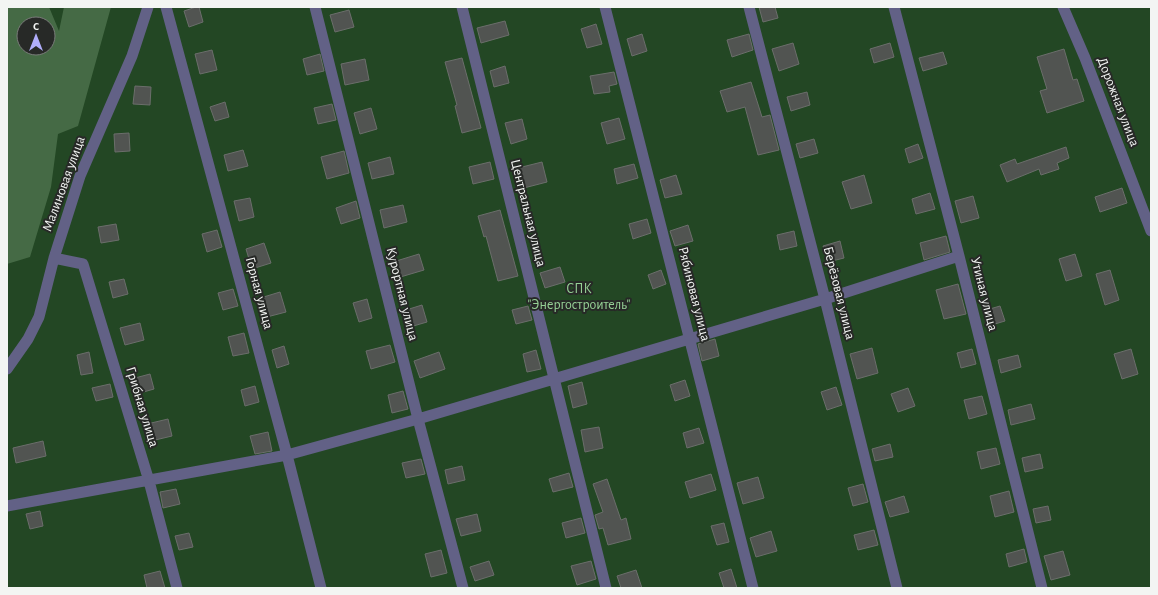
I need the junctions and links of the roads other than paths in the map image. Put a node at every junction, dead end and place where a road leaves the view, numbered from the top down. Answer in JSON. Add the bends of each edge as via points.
{"nodes":[{"id":1,"x":148,"y":7,"type":"edge"},
{"id":2,"x":166,"y":7,"type":"edge"},
{"id":3,"x":315,"y":7,"type":"edge"},
{"id":4,"x":462,"y":7,"type":"edge"},
{"id":5,"x":606,"y":7,"type":"edge"},
{"id":6,"x":749,"y":7,"type":"edge"},
{"id":7,"x":894,"y":7,"type":"edge"},
{"id":8,"x":1063,"y":7,"type":"edge"},
{"id":9,"x":1151,"y":231,"type":"edge"},
{"id":10,"x":959,"y":256,"type":"junction"},
{"id":11,"x":54,"y":258,"type":"junction"},
{"id":12,"x":825,"y":299,"type":"junction"},
{"id":13,"x":690,"y":339,"type":"junction"},
{"id":14,"x":7,"y":368,"type":"edge"},
{"id":15,"x":554,"y":380,"type":"junction"},
{"id":16,"x":418,"y":419,"type":"junction"},
{"id":17,"x":287,"y":455,"type":"junction"},
{"id":18,"x":149,"y":481,"type":"junction"},
{"id":19,"x":7,"y":506,"type":"edge"},
{"id":20,"x":177,"y":588,"type":"edge"},
{"id":21,"x":321,"y":588,"type":"edge"},
{"id":22,"x":462,"y":588,"type":"edge"},
{"id":23,"x":606,"y":588,"type":"edge"},
{"id":24,"x":753,"y":588,"type":"edge"},
{"id":25,"x":897,"y":588,"type":"edge"},
{"id":26,"x":1042,"y":588,"type":"edge"}],
"edges":[{"from":1,"to":11,"type":"street","name":"Малиновая улица","via":[[132,56],[80,176]]},
{"from":2,"to":17,"type":"street","name":"Горная улица"},
{"from":3,"to":16,"type":"street","name":"Курортная улица"},
{"from":4,"to":15,"type":"street","name":"Центральная улица"},
{"from":5,"to":13,"type":"street","name":"Рябиновая улица"},
{"from":6,"to":12,"type":"street","name":"Берёзовая улица"},
{"from":7,"to":10,"type":"street","name":"Утиная улица"},
{"from":8,"to":9,"type":"street","name":"Дорожная улица"},
{"from":10,"to":12,"type":"street"},
{"from":10,"to":26,"type":"street","name":"Утиная улица"},
{"from":11,"to":14,"type":"street","name":"Малиновая улица","via":[[39,317],[28,339]]},
{"from":11,"to":18,"type":"street","name":"Грибная улица","via":[[83,264]]},
{"from":12,"to":13,"type":"street"},
{"from":12,"to":25,"type":"street","name":"Берёзовая улица"},
{"from":13,"to":15,"type":"street"},
{"from":13,"to":24,"type":"street","name":"Рябиновая улица"},
{"from":15,"to":16,"type":"street"},
{"from":15,"to":23,"type":"street","name":"Центральная улица"},
{"from":16,"to":17,"type":"street"},
{"from":16,"to":22,"type":"street","name":"Курортная улица"},
{"from":17,"to":18,"type":"street"},
{"from":17,"to":21,"type":"street","name":"Горная улица"},
{"from":18,"to":19,"type":"street"},
{"from":18,"to":20,"type":"street","name":"Грибная улица"}]}
